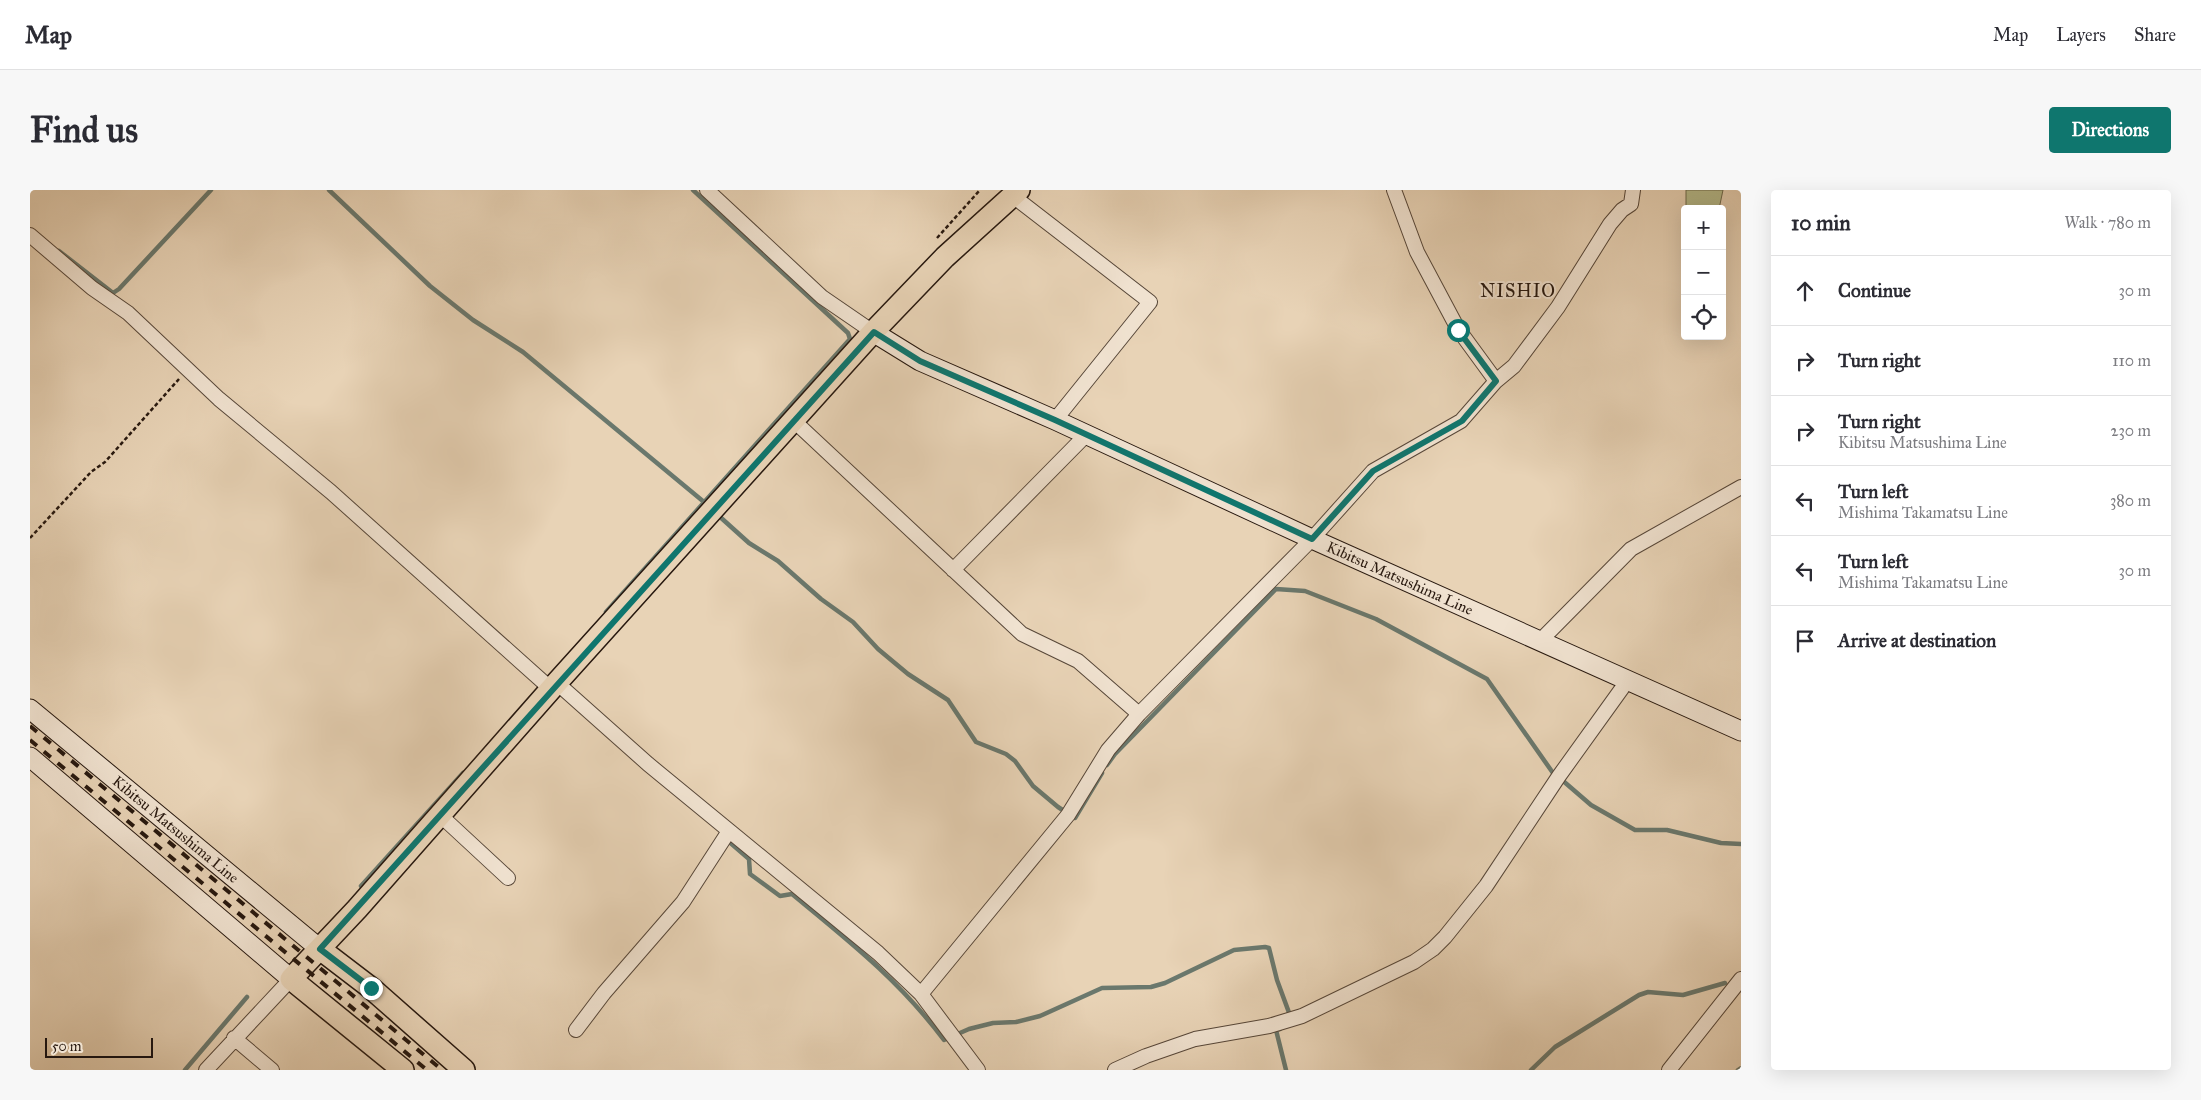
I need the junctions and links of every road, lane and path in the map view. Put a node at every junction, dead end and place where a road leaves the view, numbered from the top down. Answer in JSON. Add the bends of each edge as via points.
{"nodes":[{"id":1,"x":707,"y":190,"type":"edge"},
{"id":2,"x":1394,"y":190,"type":"edge"},
{"id":3,"x":1633,"y":190,"type":"edge"},
{"id":4,"x":1016,"y":193,"type":"edge"},
{"id":5,"x":30,"y":235,"type":"edge"},
{"id":6,"x":874,"y":332,"type":"junction"},
{"id":7,"x":188,"y":370,"type":"junction"},
{"id":8,"x":1496,"y":381,"type":"junction"},
{"id":9,"x":793,"y":420,"type":"junction"},
{"id":10,"x":1055,"y":420,"type":"junction"},
{"id":11,"x":1088,"y":434,"type":"junction"},
{"id":12,"x":1741,"y":487,"type":"edge"},
{"id":13,"x":30,"y":538,"type":"edge"},
{"id":14,"x":1312,"y":539,"type":"junction"},
{"id":15,"x":953,"y":570,"type":"junction"},
{"id":16,"x":1541,"y":640,"type":"junction"},
{"id":17,"x":1628,"y":680,"type":"junction"},
{"id":18,"x":548,"y":684,"type":"junction"},
{"id":19,"x":30,"y":710,"type":"edge"},
{"id":20,"x":1139,"y":714,"type":"junction"},
{"id":21,"x":1741,"y":731,"type":"edge"},
{"id":22,"x":30,"y":757,"type":"edge"},
{"id":23,"x":440,"y":815,"type":"junction"},
{"id":24,"x":726,"y":835,"type":"junction"},
{"id":25,"x":508,"y":878,"type":"dead end"},
{"id":26,"x":320,"y":949,"type":"junction"},
{"id":27,"x":291,"y":979,"type":"junction"},
{"id":28,"x":1741,"y":979,"type":"edge"},
{"id":29,"x":921,"y":994,"type":"junction"},
{"id":30,"x":576,"y":1030,"type":"dead end"},
{"id":31,"x":234,"y":1038,"type":"junction"},
{"id":32,"x":206,"y":1070,"type":"edge"},
{"id":33,"x":272,"y":1070,"type":"edge"},
{"id":34,"x":403,"y":1070,"type":"edge"},
{"id":35,"x":464,"y":1070,"type":"edge"},
{"id":36,"x":978,"y":1070,"type":"edge"},
{"id":37,"x":1115,"y":1070,"type":"edge"},
{"id":38,"x":1670,"y":1070,"type":"edge"}],
"edges":[{"from":1,"to":6,"type":"street","via":[[822,297]]},
{"from":2,"to":8,"type":"street","via":[[1417,252],[1458,330]]},
{"from":3,"to":8,"type":"street","via":[[1631,204],[1610,224],[1547,322],[1514,366]]},
{"from":4,"to":6,"type":"main road","via":[[945,258]]},
{"from":4,"to":10,"type":"street","via":[[1150,302]]},
{"from":5,"to":7,"type":"street","via":[[92,288],[128,313]]},
{"from":6,"to":9,"type":"main road"},
{"from":6,"to":10,"type":"main road","name":"Kibitsu Matsushima Line","via":[[920,361]]},
{"from":7,"to":13,"type":"path","via":[[105,462],[91,472]]},
{"from":7,"to":18,"type":"street"},
{"from":8,"to":14,"type":"street","via":[[1462,421],[1373,471]]},
{"from":9,"to":15,"type":"street"},
{"from":9,"to":18,"type":"main road"},
{"from":10,"to":11,"type":"main road","name":"Kibitsu Matsushima Line"},
{"from":11,"to":14,"type":"main road","name":"Kibitsu Matsushima Line"},
{"from":11,"to":15,"type":"street"},
{"from":12,"to":16,"type":"street","via":[[1631,549]]},
{"from":14,"to":16,"type":"main road","name":"Kibitsu Matsushima Line"},
{"from":14,"to":20,"type":"street"},
{"from":15,"to":20,"type":"street","via":[[1022,634],[1078,661]]},
{"from":16,"to":17,"type":"main road","name":"Kibitsu Matsushima Line"},
{"from":17,"to":21,"type":"main road","name":"Kibitsu Matsushima Line"},
{"from":17,"to":37,"type":"street","via":[[1559,776],[1503,862],[1446,937],[1433,949],[1414,962],[1292,1019],[1196,1039]]},
{"from":18,"to":23,"type":"main road"},
{"from":18,"to":24,"type":"street"},
{"from":19,"to":26,"type":"main road","name":"Kibitsu Matsushima Line"},
{"from":20,"to":29,"type":"street","via":[[1108,750],[1069,814]]},
{"from":22,"to":27,"type":"main road"},
{"from":23,"to":25,"type":"street"},
{"from":23,"to":26,"type":"main road"},
{"from":24,"to":29,"type":"street","via":[[878,954]]},
{"from":24,"to":30,"type":"street","via":[[683,902]]},
{"from":26,"to":27,"type":"main road"},
{"from":26,"to":35,"type":"main road","via":[[371,988]]},
{"from":27,"to":31,"type":"street"},
{"from":27,"to":34,"type":"main road"},
{"from":28,"to":38,"type":"street"},
{"from":29,"to":36,"type":"street"},
{"from":31,"to":32,"type":"street"},
{"from":31,"to":33,"type":"street"}]}
